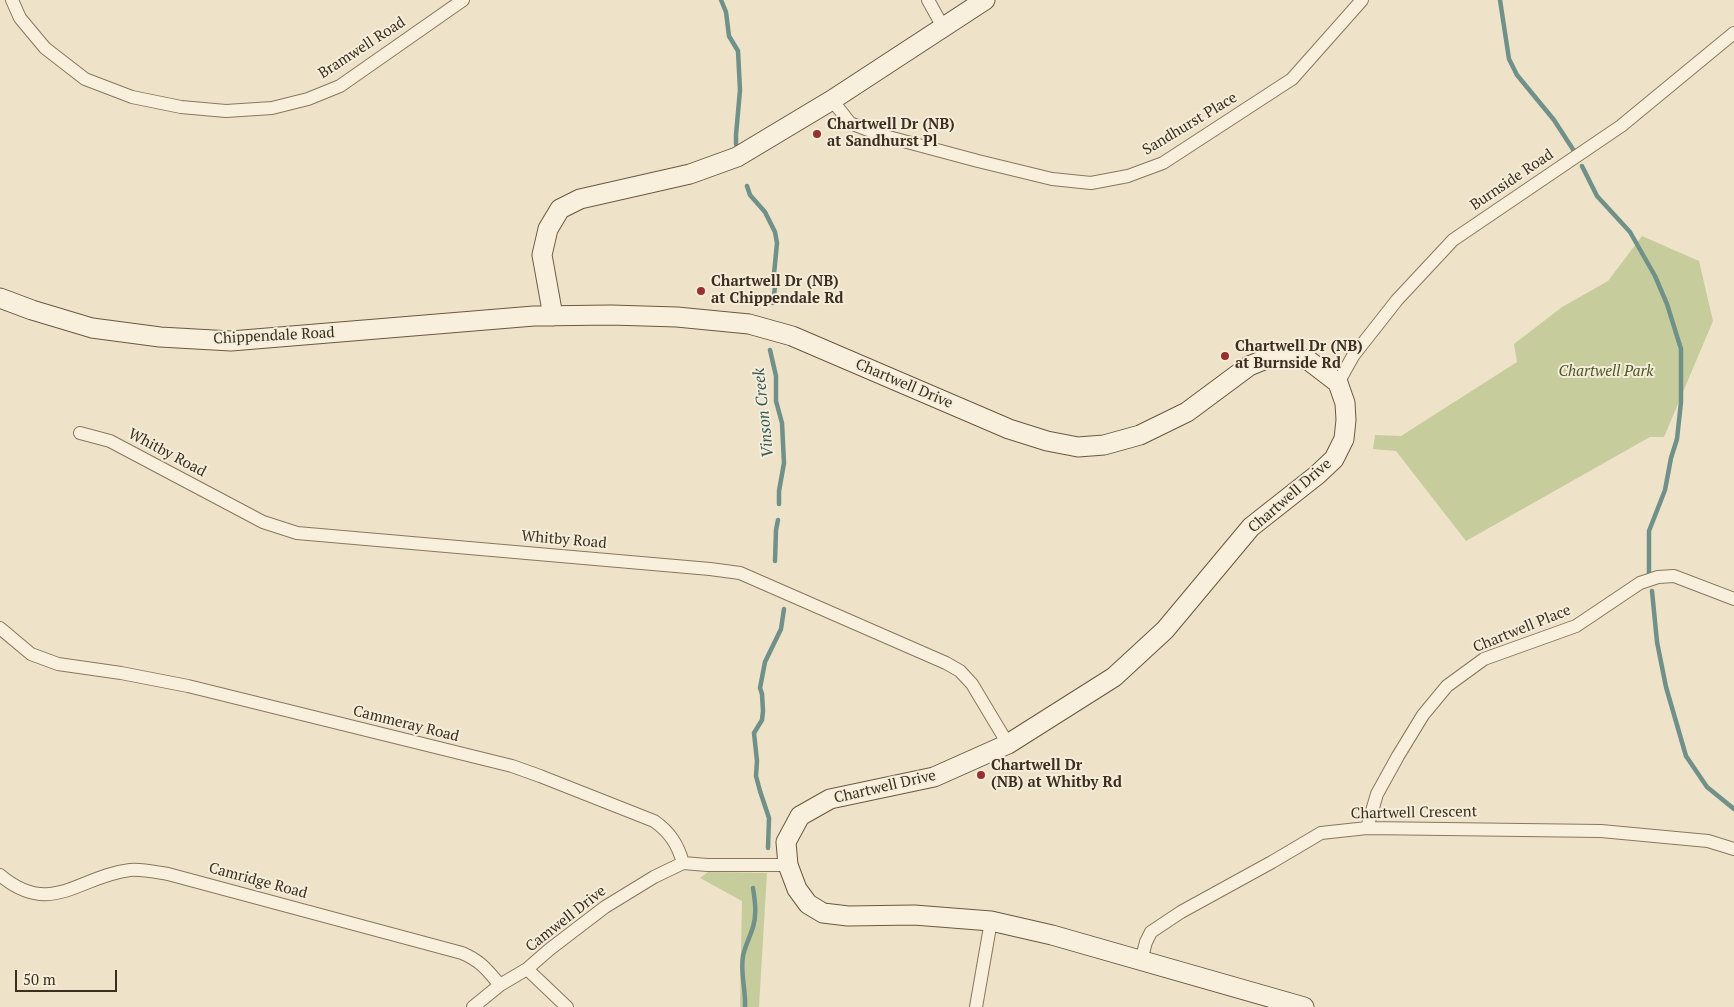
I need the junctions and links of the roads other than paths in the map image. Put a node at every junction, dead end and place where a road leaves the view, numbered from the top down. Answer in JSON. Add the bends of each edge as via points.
{"nodes":[{"id":1,"x":12,"y":0,"type":"edge"},
{"id":2,"x":463,"y":0,"type":"edge"},
{"id":3,"x":928,"y":0,"type":"edge"},
{"id":4,"x":985,"y":0,"type":"edge"},
{"id":5,"x":1362,"y":0,"type":"edge"},
{"id":6,"x":942,"y":27,"type":"junction"},
{"id":7,"x":1734,"y":33,"type":"edge"},
{"id":8,"x":832,"y":100,"type":"junction"},
{"id":9,"x":0,"y":298,"type":"edge"},
{"id":10,"x":553,"y":316,"type":"junction"},
{"id":11,"x":1338,"y":382,"type":"junction"},
{"id":12,"x":80,"y":433,"type":"dead end"},
{"id":13,"x":1734,"y":599,"type":"edge"},
{"id":14,"x":0,"y":628,"type":"edge"},
{"id":15,"x":1008,"y":744,"type":"junction"},
{"id":16,"x":1367,"y":828,"type":"junction"},
{"id":17,"x":1734,"y":849,"type":"edge"},
{"id":18,"x":683,"y":863,"type":"junction"},
{"id":19,"x":788,"y":865,"type":"junction"},
{"id":20,"x":0,"y":875,"type":"edge"},
{"id":21,"x":991,"y":921,"type":"junction"},
{"id":22,"x":1141,"y":961,"type":"junction"},
{"id":23,"x":528,"y":969,"type":"junction"},
{"id":24,"x":500,"y":985,"type":"junction"},
{"id":25,"x":473,"y":1007,"type":"edge"},
{"id":26,"x":567,"y":1007,"type":"edge"},
{"id":27,"x":976,"y":1007,"type":"edge"},
{"id":28,"x":1304,"y":1007,"type":"edge"}],
"edges":[{"from":1,"to":2,"type":"street","name":"Bramwell Road","via":[[20,18],[45,48],[85,79],[132,97],[181,107],[226,111],[272,108],[308,99],[340,86]]},
{"from":3,"to":6,"type":"street"},
{"from":4,"to":6,"type":"street"},
{"from":5,"to":8,"type":"street","name":"Sandhurst Place","via":[[1292,79],[1163,163],[1128,176],[1091,183],[1062,180],[978,161],[881,135],[850,123]]},
{"from":6,"to":8,"type":"street"},
{"from":7,"to":11,"type":"street","name":"Burnside Road","via":[[1621,126],[1453,240],[1397,300],[1353,356]]},
{"from":8,"to":10,"type":"street","via":[[737,157],[690,174],[580,199],[560,209],[548,229],[542,255]]},
{"from":9,"to":10,"type":"street","name":"Chippendale Road","via":[[92,328],[160,338],[232,341]]},
{"from":10,"to":11,"type":"street","name":"Chartwell Drive","via":[[677,317],[749,324],[792,336],[1009,429],[1078,447],[1104,445],[1140,435],[1187,412],[1248,366],[1266,359],[1287,356],[1308,360]]},
{"from":11,"to":15,"type":"street","name":"Chartwell Drive","via":[[1345,403],[1346,420],[1344,439],[1334,459],[1251,527],[1165,630],[1114,678]]},
{"from":12,"to":15,"type":"street","name":"Whitby Road","via":[[110,441],[263,522],[297,533],[740,573],[960,671],[972,684]]},
{"from":13,"to":16,"type":"street","name":"Chartwell Place","via":[[1674,576],[1658,577],[1640,584],[1576,626],[1484,659],[1446,686],[1424,715],[1377,794]]},
{"from":14,"to":18,"type":"street","name":"Cammeray Road","via":[[31,654],[58,664],[188,686],[512,766],[654,821],[673,838]]},
{"from":15,"to":19,"type":"street","name":"Chartwell Drive","via":[[934,777],[830,798],[800,816],[786,842]]},
{"from":16,"to":17,"type":"street","name":"Chartwell Crescent","via":[[1601,831],[1708,841]]},
{"from":16,"to":22,"type":"street","name":"Chartwell Crescent","via":[[1321,833],[1181,912],[1151,932]]},
{"from":18,"to":19,"type":"street"},
{"from":18,"to":23,"type":"street","name":"Camwell Drive","via":[[605,907]]},
{"from":19,"to":21,"type":"street","name":"Chartwell Drive","via":[[797,889],[808,904],[823,913]]},
{"from":20,"to":24,"type":"street","name":"Camridge Road","via":[[14,886],[47,894],[72,890],[128,870],[168,874],[462,953],[483,964]]},
{"from":21,"to":22,"type":"street","name":"Chartwell Drive"},
{"from":21,"to":27,"type":"street"},
{"from":22,"to":28,"type":"street","name":"Chartwell Drive"},
{"from":23,"to":24,"type":"street","name":"Camwell Drive"},
{"from":23,"to":26,"type":"street"},
{"from":24,"to":25,"type":"street","name":"Camwell Drive"}]}
